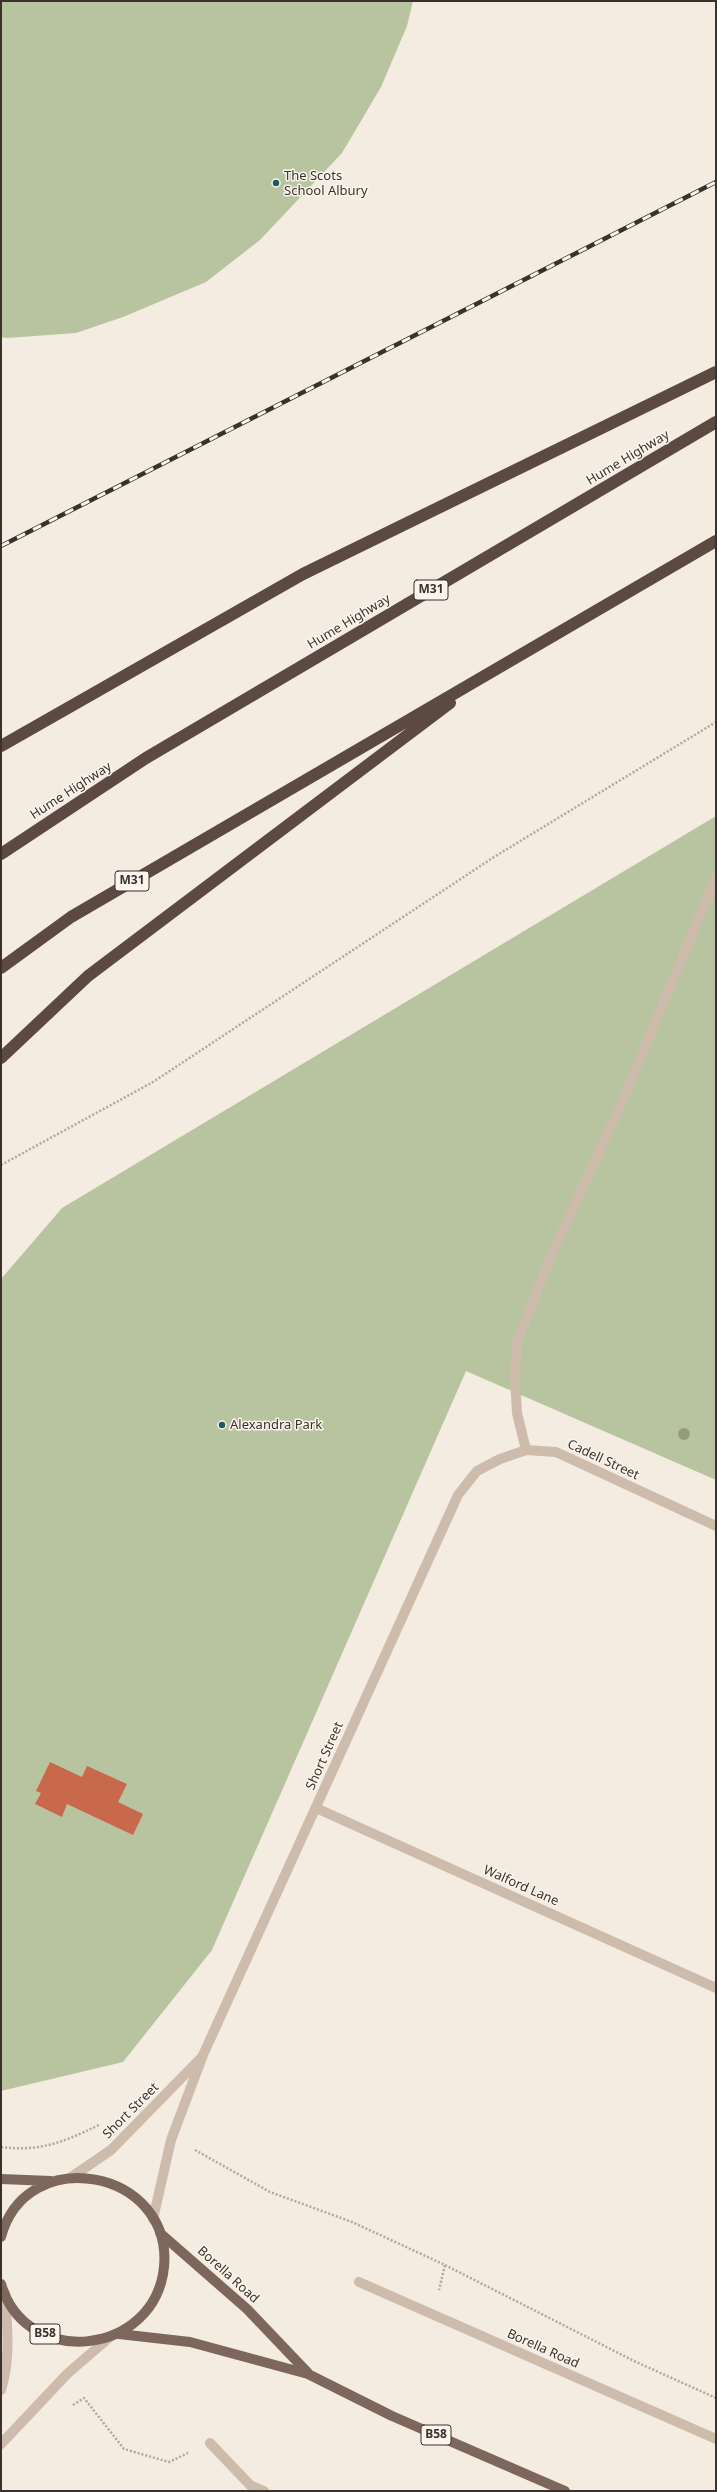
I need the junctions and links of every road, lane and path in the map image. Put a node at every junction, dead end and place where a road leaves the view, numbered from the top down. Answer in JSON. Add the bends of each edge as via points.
{"nodes":[{"id":1,"x":716,"y":372,"type":"edge"},
{"id":2,"x":716,"y":422,"type":"edge"},
{"id":3,"x":716,"y":541,"type":"edge"},
{"id":4,"x":496,"y":669,"type":"junction"},
{"id":5,"x":716,"y":722,"type":"edge"},
{"id":6,"x":1,"y":746,"type":"edge"},
{"id":7,"x":1,"y":854,"type":"edge"},
{"id":8,"x":716,"y":877,"type":"edge"},
{"id":9,"x":1,"y":968,"type":"edge"},
{"id":10,"x":1,"y":1058,"type":"edge"},
{"id":11,"x":1,"y":1165,"type":"edge"},
{"id":12,"x":526,"y":1450,"type":"junction"},
{"id":13,"x":477,"y":1471,"type":"joint"},
{"id":14,"x":716,"y":1526,"type":"edge"},
{"id":15,"x":316,"y":1808,"type":"junction"},
{"id":16,"x":716,"y":1988,"type":"edge"},
{"id":17,"x":203,"y":2055,"type":"junction"},
{"id":18,"x":105,"y":2120,"type":"dead end"},
{"id":19,"x":1,"y":2147,"type":"edge"},
{"id":20,"x":195,"y":2150,"type":"dead end"},
{"id":21,"x":70,"y":2178,"type":"junction"},
{"id":22,"x":1,"y":2179,"type":"edge"},
{"id":23,"x":55,"y":2181,"type":"junction"},
{"id":24,"x":153,"y":2218,"type":"junction"},
{"id":25,"x":160,"y":2234,"type":"junction"},
{"id":26,"x":1,"y":2236,"type":"edge"},
{"id":27,"x":445,"y":2265,"type":"junction"},
{"id":28,"x":359,"y":2282,"type":"dead end"},
{"id":29,"x":2,"y":2287,"type":"edge"},
{"id":30,"x":434,"y":2315,"type":"junction"},
{"id":31,"x":114,"y":2336,"type":"junction"},
{"id":32,"x":308,"y":2374,"type":"junction"},
{"id":33,"x":1,"y":2390,"type":"edge"},
{"id":34,"x":716,"y":2398,"type":"edge"},
{"id":35,"x":68,"y":2409,"type":"dead end"},
{"id":36,"x":716,"y":2439,"type":"edge"},
{"id":37,"x":210,"y":2443,"type":"joint"},
{"id":38,"x":1,"y":2444,"type":"edge"},
{"id":39,"x":264,"y":2491,"type":"edge"},
{"id":40,"x":565,"y":2491,"type":"edge"}],
"edges":[{"from":1,"to":6,"type":"highway","via":[[303,574]]},
{"from":2,"to":7,"type":"highway","name":"Hume Highway","number":"M31","via":[[146,758]]},
{"from":3,"to":4,"type":"highway","number":"M31"},
{"from":4,"to":9,"type":"highway","number":"M31","via":[[71,917]]},
{"from":4,"to":10,"type":"highway","via":[[88,976]]},
{"from":5,"to":11,"type":"path","via":[[494,857],[154,1082]]},
{"from":8,"to":12,"type":"street","via":[[630,1086],[548,1261],[517,1343],[517,1413]]},
{"from":12,"to":13,"type":"street","name":"Cadell Street"},
{"from":12,"to":14,"type":"street","name":"Cadell Street","via":[[556,1452]]},
{"from":13,"to":15,"type":"street","name":"Short Street","via":[[458,1495]]},
{"from":15,"to":16,"type":"street","name":"Walford Lane"},
{"from":15,"to":17,"type":"street","name":"Short Street"},
{"from":17,"to":21,"type":"street","name":"Short Street","via":[[111,2150]]},
{"from":17,"to":24,"type":"street","name":"Short Street","via":[[171,2140]]},
{"from":18,"to":19,"type":"path","via":[[61,2143],[18,2149]]},
{"from":20,"to":27,"type":"path","via":[[270,2192],[352,2222]]},
{"from":21,"to":23,"type":"main road","number":"B58"},
{"from":21,"to":24,"type":"main road","number":"B58","via":[[87,2177],[118,2185],[132,2194]]},
{"from":22,"to":23,"type":"main road","number":"B58"},
{"from":23,"to":26,"type":"main road","number":"B58","via":[[29,2194],[19,2204]]},
{"from":24,"to":25,"type":"main road","number":"B58"},
{"from":25,"to":31,"type":"main road","number":"B58","via":[[164,2267],[156,2294],[145,2312]]},
{"from":25,"to":32,"type":"main road","name":"Borella Road","number":"B58","via":[[247,2309]]},
{"from":27,"to":30,"type":"path"},
{"from":27,"to":34,"type":"path","via":[[634,2361]]},
{"from":28,"to":30,"type":"street","name":"Borella Road"},
{"from":29,"to":31,"type":"main road","number":"B58","via":[[22,2319],[49,2336],[79,2343]]},
{"from":29,"to":33,"type":"street","via":[[8,2342],[7,2370]]},
{"from":30,"to":36,"type":"street","name":"Borella Road"},
{"from":31,"to":32,"type":"main road","name":"Borella Road","number":"B58","via":[[190,2342]]},
{"from":31,"to":38,"type":"street","via":[[68,2373]]},
{"from":32,"to":40,"type":"main road","name":"Borella Road","number":"B58","via":[[392,2416]]},
{"from":35,"to":37,"type":"path","via":[[84,2398],[124,2448],[169,2462]]},
{"from":37,"to":39,"type":"street","via":[[250,2485]]}]}
